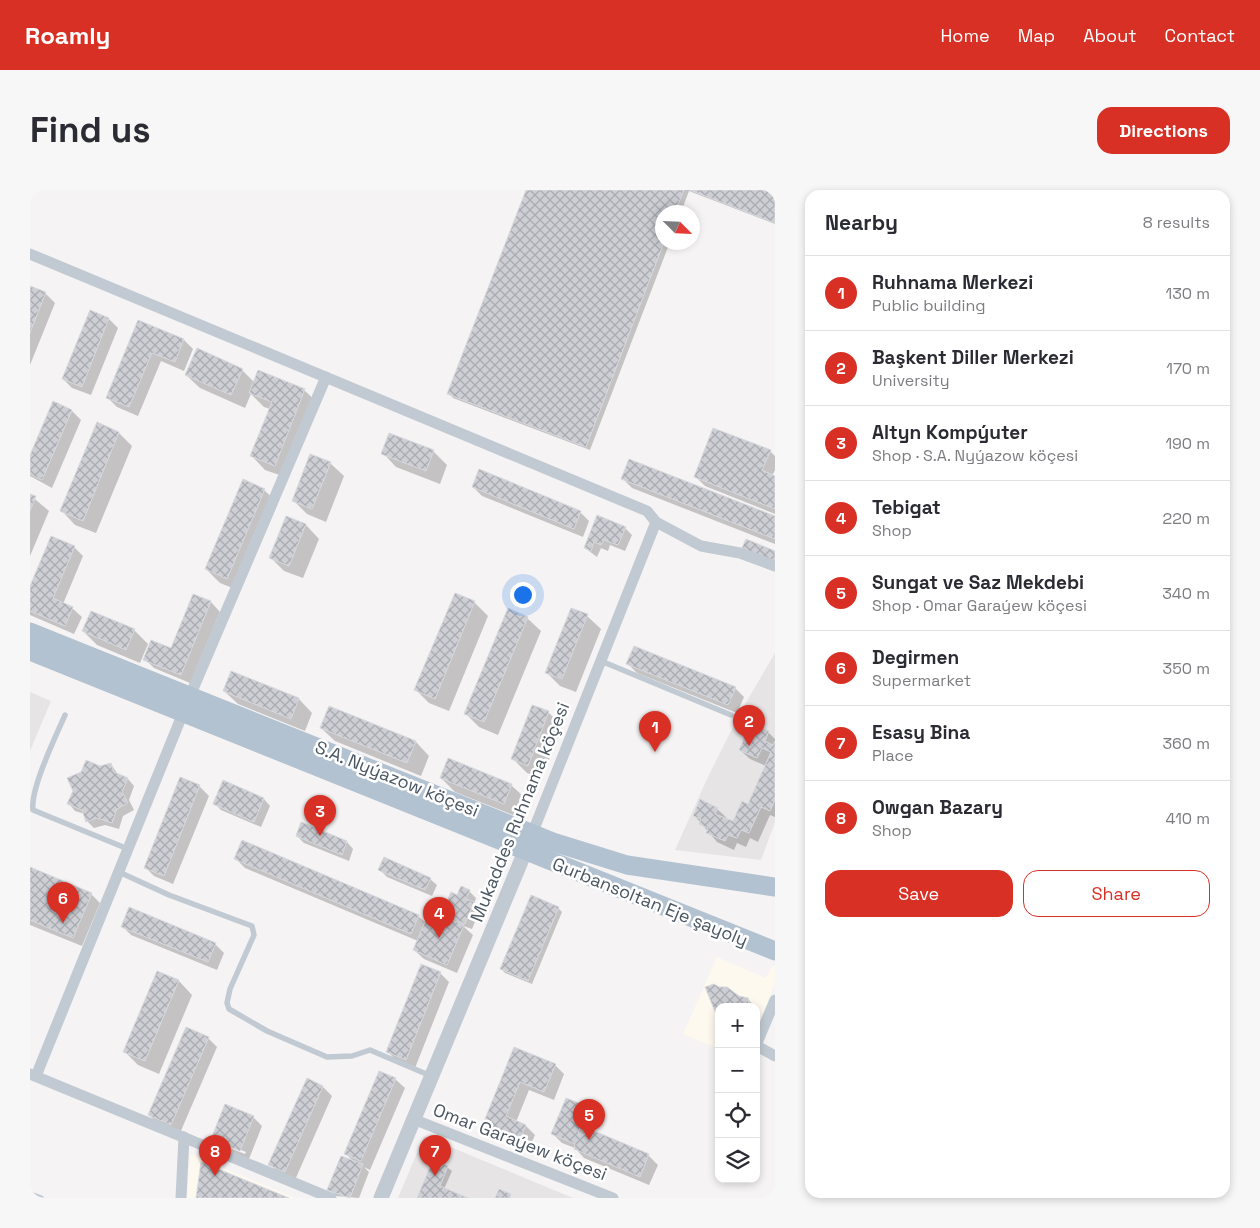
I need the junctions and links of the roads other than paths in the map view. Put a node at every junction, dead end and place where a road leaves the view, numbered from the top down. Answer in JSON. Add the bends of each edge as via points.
{"nodes":[{"id":1,"x":30,"y":254,"type":"edge"},
{"id":2,"x":326,"y":377,"type":"junction"},
{"id":3,"x":656,"y":522,"type":"junction"},
{"id":4,"x":775,"y":566,"type":"edge"},
{"id":5,"x":30,"y":632,"type":"edge"},
{"id":6,"x":30,"y":651,"type":"edge"},
{"id":7,"x":601,"y":661,"type":"junction"},
{"id":8,"x":190,"y":696,"type":"junction"},
{"id":9,"x":183,"y":714,"type":"junction"},
{"id":10,"x":65,"y":715,"type":"dead end"},
{"id":11,"x":731,"y":715,"type":"dead end"},
{"id":12,"x":532,"y":834,"type":"junction"},
{"id":13,"x":128,"y":849,"type":"junction"},
{"id":14,"x":525,"y":852,"type":"junction"},
{"id":15,"x":119,"y":872,"type":"junction"},
{"id":16,"x":775,"y":886,"type":"edge"},
{"id":17,"x":775,"y":951,"type":"edge"},
{"id":18,"x":775,"y":1000,"type":"edge"},
{"id":19,"x":775,"y":1056,"type":"edge"},
{"id":20,"x":33,"y":1075,"type":"edge"},
{"id":21,"x":431,"y":1076,"type":"junction"},
{"id":22,"x":413,"y":1119,"type":"junction"},
{"id":23,"x":184,"y":1137,"type":"junction"},
{"id":24,"x":30,"y":1194,"type":"edge"},
{"id":25,"x":40,"y":1198,"type":"edge"},
{"id":26,"x":181,"y":1198,"type":"edge"},
{"id":27,"x":331,"y":1198,"type":"edge"},
{"id":28,"x":381,"y":1198,"type":"edge"},
{"id":29,"x":613,"y":1198,"type":"edge"}],
"edges":[{"from":1,"to":2,"type":"street"},
{"from":2,"to":3,"type":"street","via":[[647,511]]},
{"from":2,"to":8,"type":"street"},
{"from":3,"to":4,"type":"street","via":[[701,546],[740,553]]},
{"from":3,"to":7,"type":"street","name":"Mukaddes Ruhnama köçesi"},
{"from":5,"to":8,"type":"main road","name":"S.A. Nyýazow köçesi"},
{"from":6,"to":9,"type":"main road","name":"S.A. Nyýazow köçesi"},
{"from":7,"to":11,"type":"lane"},
{"from":7,"to":12,"type":"street","name":"Mukaddes Ruhnama köçesi"},
{"from":8,"to":12,"type":"main road","name":"S.A. Nyýazow köçesi"},
{"from":9,"to":13,"type":"street"},
{"from":9,"to":14,"type":"main road","name":"S.A. Nyýazow köçesi"},
{"from":10,"to":13,"type":"lane","via":[[35,786],[33,810]]},
{"from":12,"to":14,"type":"street","name":"Mukaddes Ruhnama köçesi"},
{"from":12,"to":16,"type":"main road","name":"S.A. Nyýazow köçesi","via":[[626,865]]},
{"from":13,"to":15,"type":"street"},
{"from":14,"to":17,"type":"main road","name":"Gurbansoltan Eje şayoly"},
{"from":14,"to":21,"type":"street","name":"Mukaddes Ruhnama köçesi"},
{"from":15,"to":20,"type":"street"},
{"from":15,"to":21,"type":"lane","via":[[169,895],[252,926],[254,935],[227,997],[229,1009],[267,1031],[327,1057],[352,1056],[370,1050]]},
{"from":18,"to":19,"type":"street","via":[[757,1043]]},
{"from":20,"to":23,"type":"street"},
{"from":21,"to":22,"type":"street","name":"Mukaddes Ruhnama köçesi"},
{"from":22,"to":28,"type":"street","name":"Mukaddes Ruhnama köçesi"},
{"from":22,"to":29,"type":"street","name":"Omar Garaýew köçesi"},
{"from":23,"to":26,"type":"street"},
{"from":23,"to":27,"type":"street"},
{"from":24,"to":25,"type":"lane"}]}
